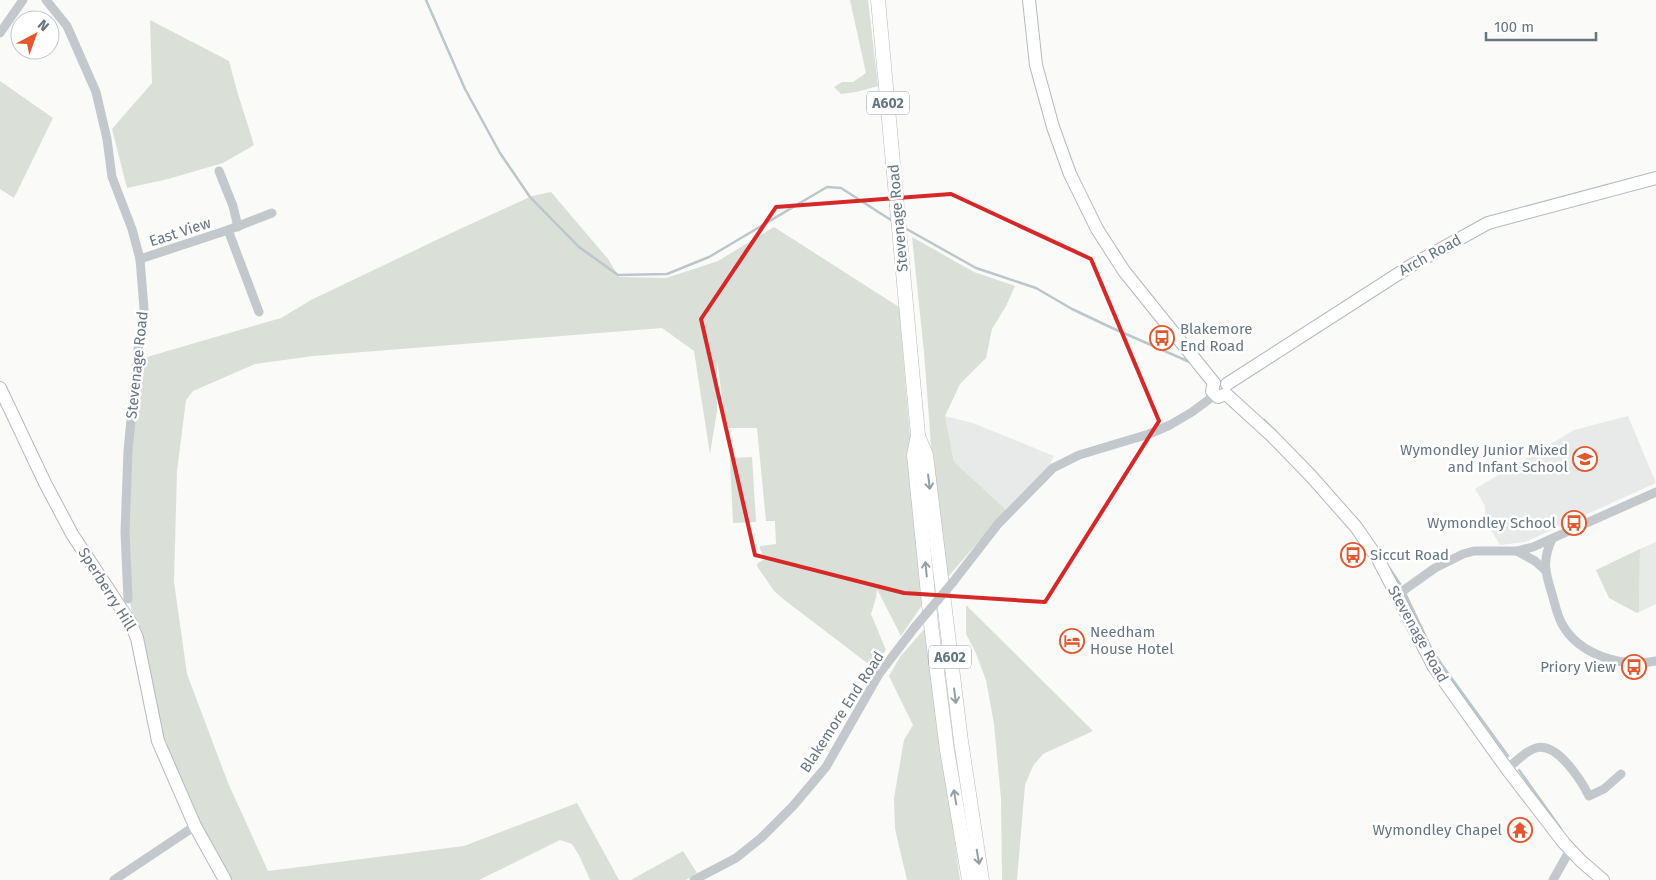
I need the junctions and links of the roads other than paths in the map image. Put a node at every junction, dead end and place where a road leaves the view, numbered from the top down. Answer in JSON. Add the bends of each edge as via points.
{"nodes":[{"id":1,"x":23,"y":0,"type":"edge"},
{"id":2,"x":46,"y":0,"type":"edge"},
{"id":3,"x":878,"y":0,"type":"edge"},
{"id":4,"x":1029,"y":0,"type":"edge"},
{"id":5,"x":0,"y":33,"type":"edge"},
{"id":6,"x":219,"y":171,"type":"dead end"},
{"id":7,"x":1656,"y":178,"type":"edge"},
{"id":8,"x":272,"y":213,"type":"dead end"},
{"id":9,"x":238,"y":227,"type":"junction"},
{"id":10,"x":228,"y":230,"type":"junction"},
{"id":11,"x":140,"y":259,"type":"junction"},
{"id":12,"x":259,"y":312,"type":"dead end"},
{"id":13,"x":0,"y":388,"type":"edge"},
{"id":14,"x":1220,"y":389,"type":"junction"},
{"id":15,"x":918,"y":435,"type":"junction"},
{"id":16,"x":1656,"y":492,"type":"edge"},
{"id":17,"x":1552,"y":539,"type":"junction"},
{"id":18,"x":1517,"y":551,"type":"junction"},
{"id":19,"x":1545,"y":570,"type":"junction"},
{"id":20,"x":1397,"y":595,"type":"junction"},
{"id":21,"x":128,"y":599,"type":"dead end"},
{"id":22,"x":1656,"y":662,"type":"edge"},
{"id":23,"x":1507,"y":769,"type":"junction"},
{"id":24,"x":1620,"y":774,"type":"dead end"},
{"id":25,"x":194,"y":826,"type":"junction"},
{"id":26,"x":1570,"y":850,"type":"junction"},
{"id":27,"x":114,"y":880,"type":"edge"},
{"id":28,"x":225,"y":880,"type":"edge"},
{"id":29,"x":694,"y":880,"type":"edge"},
{"id":30,"x":969,"y":880,"type":"edge"},
{"id":31,"x":982,"y":880,"type":"edge"},
{"id":32,"x":1553,"y":880,"type":"edge"},
{"id":33,"x":1603,"y":880,"type":"edge"}],
"edges":[{"from":1,"to":5,"type":"street"},
{"from":2,"to":11,"type":"street","name":"Stevenage Road","via":[[67,26],[96,92],[112,177]]},
{"from":3,"to":15,"type":"main road","name":"Stevenage Road","number":"A602"},
{"from":4,"to":14,"type":"street","name":"Stevenage Road","via":[[1036,65],[1053,127],[1070,174],[1097,229],[1124,271]]},
{"from":6,"to":9,"type":"street"},
{"from":7,"to":14,"type":"street","name":"Arch Road","via":[[1488,223],[1412,265]]},
{"from":8,"to":9,"type":"street","name":"East View"},
{"from":9,"to":10,"type":"street","name":"East View"},
{"from":10,"to":11,"type":"street","name":"East View"},
{"from":10,"to":12,"type":"street"},
{"from":11,"to":21,"type":"street","name":"Stevenage Road","via":[[144,309],[128,451],[125,532]]},
{"from":13,"to":25,"type":"street","name":"Sperberry Hill","via":[[44,483],[72,534],[130,622],[137,638],[158,741]]},
{"from":14,"to":20,"type":"street","name":"Stevenage Road","via":[[1271,435],[1349,519],[1378,559]]},
{"from":14,"to":29,"type":"street","name":"Blakemore End Road","bridge":true,"via":[[1170,425],[1079,455],[1053,468],[998,524],[879,674],[826,767],[793,806],[736,858]]},
{"from":30,"to":15,"type":"main road","number":"A602","one_way":true,"via":[[947,750],[931,624],[914,456]]},
{"from":15,"to":31,"type":"main road","number":"A602","one_way":true,"via":[[926,455],[961,741]]},
{"from":16,"to":17,"type":"street"},
{"from":17,"to":18,"type":"street"},
{"from":17,"to":19,"type":"street","via":[[1546,554]]},
{"from":18,"to":19,"type":"street"},
{"from":18,"to":20,"type":"street","via":[[1482,550],[1463,554],[1445,562]]},
{"from":19,"to":22,"type":"street","via":[[1560,622],[1581,645],[1607,658]]},
{"from":20,"to":23,"type":"street","name":"Stevenage Road","via":[[1434,667]]},
{"from":23,"to":24,"type":"street","via":[[1540,747],[1548,749],[1572,768],[1589,796],[1599,792]]},
{"from":23,"to":26,"type":"street","name":"Stevenage Road"},
{"from":25,"to":27,"type":"street"},
{"from":25,"to":28,"type":"street","name":"Sperberry Hill"},
{"from":26,"to":32,"type":"street"},
{"from":26,"to":33,"type":"street","name":"Stevenage Road"}]}
